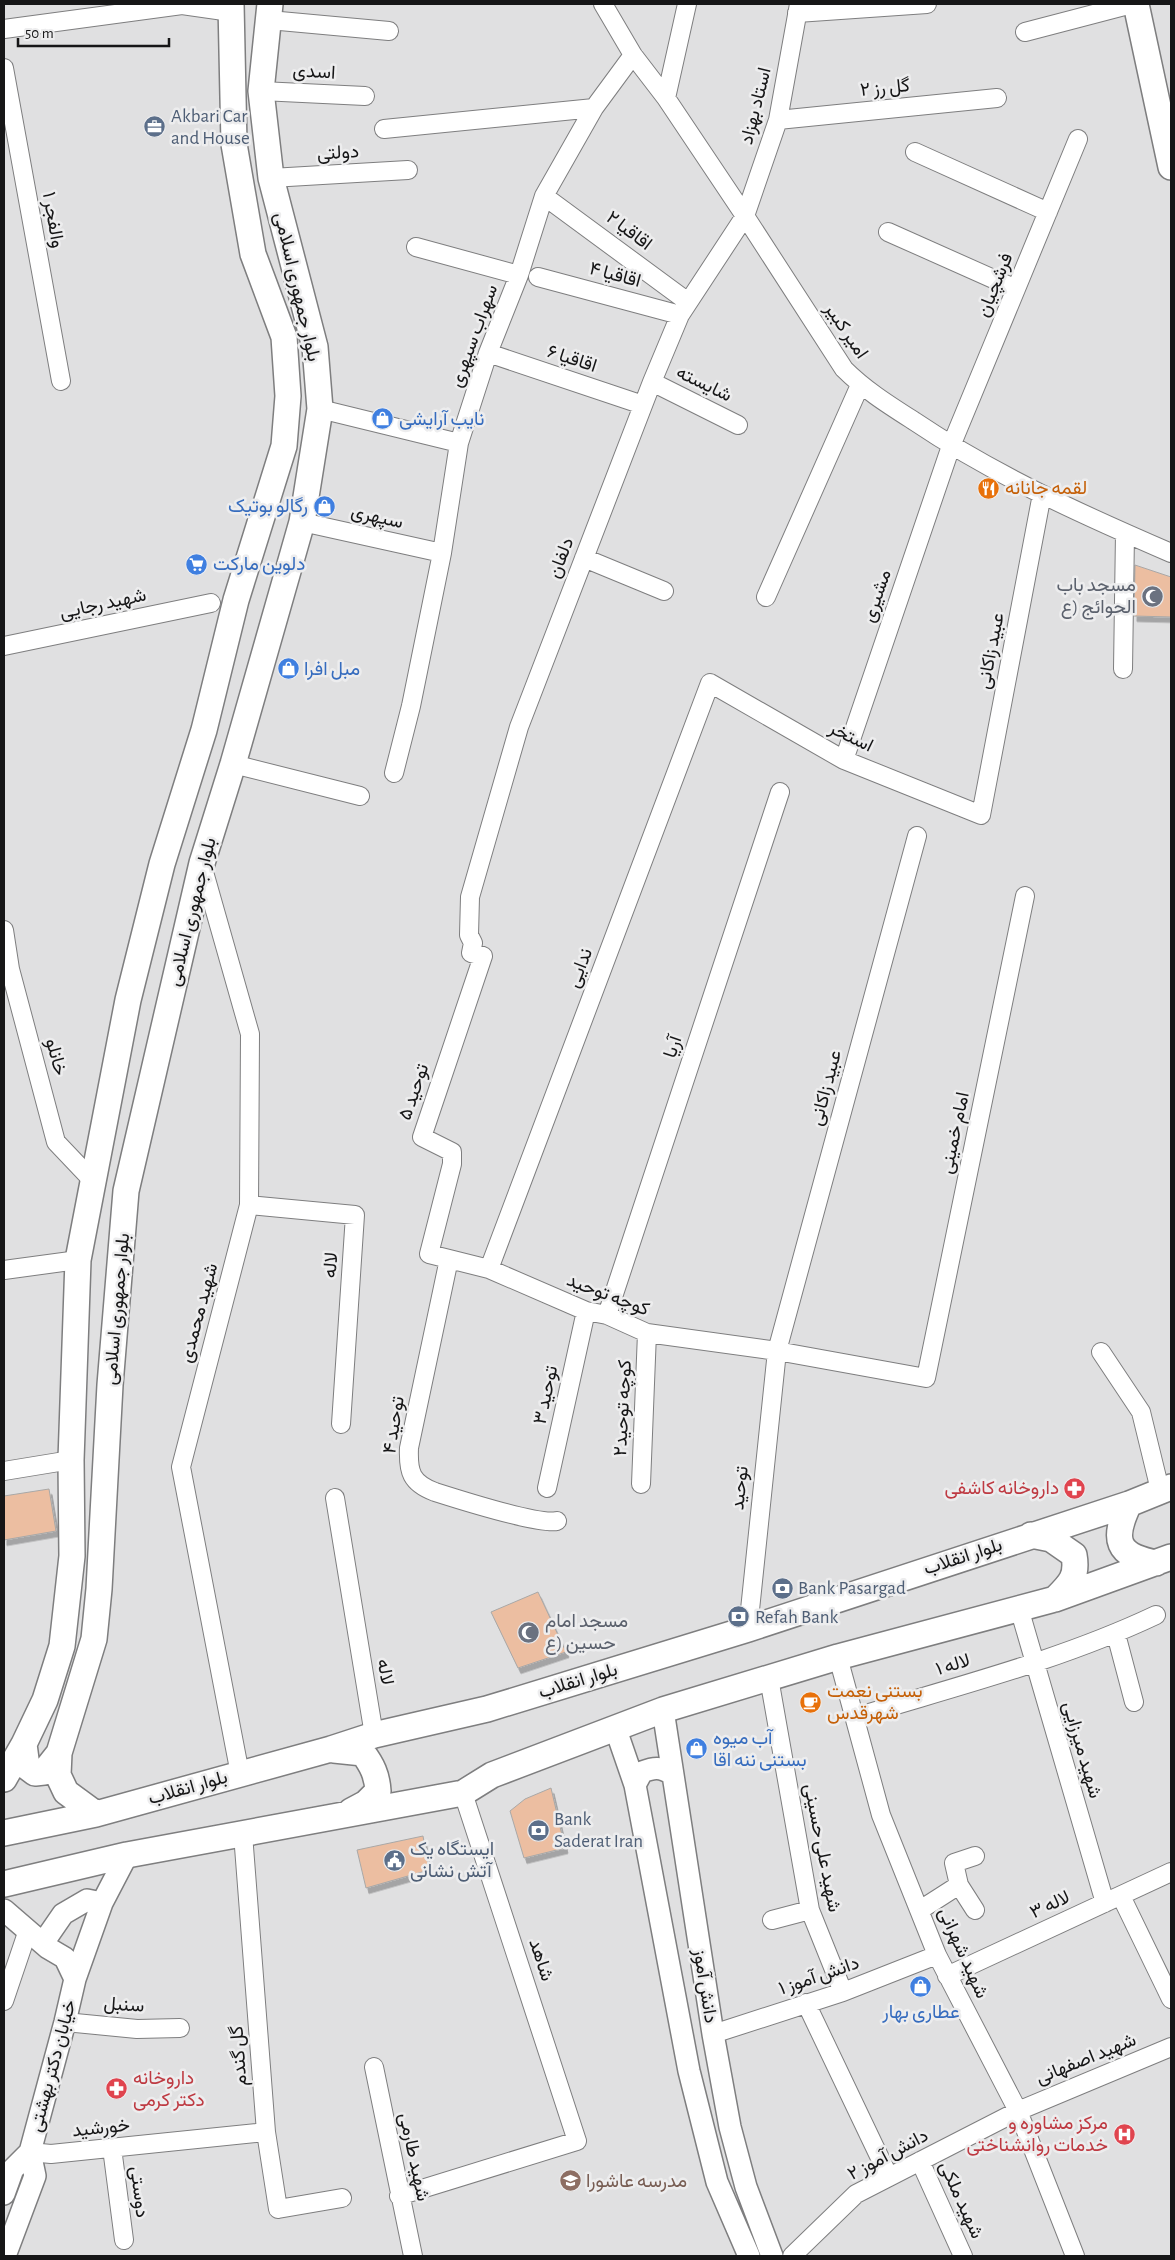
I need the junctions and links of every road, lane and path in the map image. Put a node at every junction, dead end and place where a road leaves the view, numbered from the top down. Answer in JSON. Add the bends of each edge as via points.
{"nodes":[{"id":1,"x":182,"y":4,"type":"edge"},
{"id":2,"x":603,"y":4,"type":"edge"},
{"id":3,"x":687,"y":4,"type":"edge"},
{"id":4,"x":927,"y":4,"type":"edge"},
{"id":5,"x":1132,"y":4,"type":"edge"},
{"id":6,"x":1136,"y":4,"type":"edge"},
{"id":7,"x":231,"y":8,"type":"edge"},
{"id":8,"x":798,"y":8,"type":"edge"},
{"id":9,"x":270,"y":12,"type":"edge"},
{"id":10,"x":4,"y":28,"type":"edge"},
{"id":11,"x":389,"y":31,"type":"dead end"},
{"id":12,"x":1025,"y":32,"type":"dead end"},
{"id":13,"x":633,"y":55,"type":"junction"},
{"id":14,"x":4,"y":68,"type":"edge"},
{"id":15,"x":261,"y":90,"type":"junction"},
{"id":16,"x":364,"y":96,"type":"dead end"},
{"id":17,"x":666,"y":98,"type":"junction"},
{"id":18,"x":997,"y":98,"type":"dead end"},
{"id":19,"x":594,"y":108,"type":"junction"},
{"id":20,"x":778,"y":120,"type":"junction"},
{"id":21,"x":384,"y":129,"type":"dead end"},
{"id":22,"x":1078,"y":140,"type":"dead end"},
{"id":23,"x":915,"y":152,"type":"dead end"},
{"id":24,"x":1171,"y":167,"type":"edge"},
{"id":25,"x":408,"y":170,"type":"dead end"},
{"id":26,"x":271,"y":178,"type":"junction"},
{"id":27,"x":544,"y":196,"type":"junction"},
{"id":28,"x":1048,"y":212,"type":"junction"},
{"id":29,"x":745,"y":216,"type":"junction"},
{"id":30,"x":888,"y":232,"type":"dead end"},
{"id":31,"x":416,"y":248,"type":"dead end"},
{"id":32,"x":519,"y":276,"type":"junction"},
{"id":33,"x":538,"y":277,"type":"dead end"},
{"id":34,"x":1016,"y":289,"type":"junction"},
{"id":35,"x":684,"y":309,"type":"junction"},
{"id":36,"x":488,"y":353,"type":"junction"},
{"id":37,"x":61,"y":381,"type":"dead end"},
{"id":38,"x":652,"y":382,"type":"junction"},
{"id":39,"x":860,"y":386,"type":"junction"},
{"id":40,"x":643,"y":405,"type":"junction"},
{"id":41,"x":320,"y":409,"type":"junction"},
{"id":42,"x":738,"y":425,"type":"dead end"},
{"id":43,"x":459,"y":443,"type":"junction"},
{"id":44,"x":951,"y":446,"type":"junction"},
{"id":45,"x":1042,"y":494,"type":"junction"},
{"id":46,"x":302,"y":522,"type":"junction"},
{"id":47,"x":1125,"y":534,"type":"junction"},
{"id":48,"x":442,"y":553,"type":"junction"},
{"id":49,"x":1171,"y":553,"type":"edge"},
{"id":50,"x":584,"y":558,"type":"junction"},
{"id":51,"x":664,"y":591,"type":"dead end"},
{"id":52,"x":766,"y":597,"type":"dead end"},
{"id":53,"x":211,"y":603,"type":"dead end"},
{"id":54,"x":4,"y":646,"type":"edge"},
{"id":55,"x":1123,"y":669,"type":"dead end"},
{"id":56,"x":710,"y":683,"type":"joint"},
{"id":57,"x":204,"y":730,"type":"junction"},
{"id":58,"x":241,"y":738,"type":"junction"},
{"id":59,"x":844,"y":760,"type":"junction"},
{"id":60,"x":233,"y":764,"type":"junction"},
{"id":61,"x":394,"y":773,"type":"dead end"},
{"id":62,"x":780,"y":792,"type":"dead end"},
{"id":63,"x":360,"y":796,"type":"dead end"},
{"id":64,"x":981,"y":815,"type":"joint"},
{"id":65,"x":917,"y":836,"type":"dead end"},
{"id":66,"x":202,"y":863,"type":"junction"},
{"id":67,"x":1025,"y":896,"type":"dead end"},
{"id":68,"x":4,"y":930,"type":"edge"},
{"id":69,"x":483,"y":956,"type":"joint"},
{"id":70,"x":94,"y":1182,"type":"junction"},
{"id":71,"x":249,"y":1205,"type":"junction"},
{"id":72,"x":429,"y":1254,"type":"joint"},
{"id":73,"x":449,"y":1259,"type":"junction"},
{"id":74,"x":78,"y":1260,"type":"junction"},
{"id":75,"x":489,"y":1269,"type":"junction"},
{"id":76,"x":4,"y":1270,"type":"edge"},
{"id":77,"x":586,"y":1311,"type":"junction"},
{"id":78,"x":607,"y":1315,"type":"junction"},
{"id":79,"x":647,"y":1334,"type":"junction"},
{"id":80,"x":777,"y":1351,"type":"junction"},
{"id":81,"x":1101,"y":1352,"type":"dead end"},
{"id":82,"x":926,"y":1378,"type":"joint"},
{"id":83,"x":341,"y":1424,"type":"dead end"},
{"id":84,"x":71,"y":1460,"type":"junction"},
{"id":85,"x":4,"y":1471,"type":"edge"},
{"id":86,"x":641,"y":1484,"type":"dead end"},
{"id":87,"x":548,"y":1488,"type":"dead end"},
{"id":88,"x":1165,"y":1489,"type":"edge"},
{"id":89,"x":335,"y":1498,"type":"dead end"},
{"id":90,"x":1129,"y":1504,"type":"junction"},
{"id":91,"x":557,"y":1521,"type":"dead end"},
{"id":92,"x":1031,"y":1535,"type":"junction"},
{"id":93,"x":1164,"y":1560,"type":"edge"},
{"id":94,"x":1055,"y":1599,"type":"junction"},
{"id":95,"x":1019,"y":1608,"type":"junction"},
{"id":96,"x":1156,"y":1615,"type":"dead end"},
{"id":97,"x":748,"y":1629,"type":"junction"},
{"id":98,"x":1116,"y":1634,"type":"junction"},
{"id":99,"x":838,"y":1657,"type":"junction"},
{"id":100,"x":1034,"y":1662,"type":"junction"},
{"id":101,"x":769,"y":1678,"type":"junction"},
{"id":102,"x":1134,"y":1702,"type":"dead end"},
{"id":103,"x":664,"y":1710,"type":"junction"},
{"id":104,"x":856,"y":1717,"type":"junction"},
{"id":105,"x":615,"y":1727,"type":"junction"},
{"id":106,"x":374,"y":1734,"type":"junction"},
{"id":107,"x":24,"y":1744,"type":"junction"},
{"id":108,"x":331,"y":1750,"type":"junction"},
{"id":109,"x":59,"y":1753,"type":"junction"},
{"id":110,"x":240,"y":1774,"type":"junction"},
{"id":111,"x":672,"y":1774,"type":"junction"},
{"id":112,"x":4,"y":1778,"type":"edge"},
{"id":113,"x":635,"y":1785,"type":"junction"},
{"id":114,"x":463,"y":1793,"type":"junction"},
{"id":115,"x":347,"y":1813,"type":"junction"},
{"id":116,"x":96,"y":1814,"type":"junction"},
{"id":117,"x":4,"y":1833,"type":"edge"},
{"id":118,"x":243,"y":1834,"type":"junction"},
{"id":119,"x":126,"y":1855,"type":"junction"},
{"id":120,"x":975,"y":1856,"type":"dead end"},
{"id":121,"x":1171,"y":1872,"type":"edge"},
{"id":122,"x":4,"y":1884,"type":"edge"},
{"id":123,"x":959,"y":1885,"type":"junction"},
{"id":124,"x":1113,"y":1899,"type":"junction"},
{"id":125,"x":102,"y":1904,"type":"junction"},
{"id":126,"x":4,"y":1910,"type":"edge"},
{"id":127,"x":810,"y":1910,"type":"junction"},
{"id":128,"x":920,"y":1910,"type":"junction"},
{"id":129,"x":975,"y":1910,"type":"dead end"},
{"id":130,"x":772,"y":1920,"type":"dead end"},
{"id":131,"x":35,"y":1937,"type":"junction"},
{"id":132,"x":937,"y":1955,"type":"junction"},
{"id":133,"x":947,"y":1976,"type":"junction"},
{"id":134,"x":75,"y":1979,"type":"junction"},
{"id":135,"x":843,"y":1992,"type":"junction"},
{"id":136,"x":1171,"y":1999,"type":"edge"},
{"id":137,"x":4,"y":2001,"type":"edge"},
{"id":138,"x":806,"y":2004,"type":"junction"},
{"id":139,"x":65,"y":2022,"type":"junction"},
{"id":140,"x":180,"y":2028,"type":"dead end"},
{"id":141,"x":713,"y":2034,"type":"junction"},
{"id":142,"x":1171,"y":2048,"type":"edge"},
{"id":143,"x":374,"y":2067,"type":"dead end"},
{"id":144,"x":1018,"y":2111,"type":"junction"},
{"id":145,"x":266,"y":2132,"type":"junction"},
{"id":146,"x":112,"y":2148,"type":"junction"},
{"id":147,"x":30,"y":2152,"type":"junction"},
{"id":148,"x":920,"y":2161,"type":"junction"},
{"id":149,"x":889,"y":2177,"type":"junction"},
{"id":150,"x":4,"y":2194,"type":"edge"},
{"id":151,"x":400,"y":2196,"type":"junction"},
{"id":152,"x":342,"y":2198,"type":"dead end"},
{"id":153,"x":124,"y":2240,"type":"dead end"},
{"id":154,"x":6,"y":2256,"type":"edge"},
{"id":155,"x":413,"y":2256,"type":"edge"},
{"id":156,"x":749,"y":2256,"type":"edge"},
{"id":157,"x":772,"y":2256,"type":"edge"},
{"id":158,"x":792,"y":2256,"type":"edge"},
{"id":159,"x":963,"y":2256,"type":"edge"},
{"id":160,"x":1075,"y":2256,"type":"edge"}],
"edges":[{"from":1,"to":7,"type":"street"},
{"from":1,"to":10,"type":"street"},
{"from":2,"to":13,"type":"street","name":"امیر کبیر"},
{"from":3,"to":17,"type":"street"},
{"from":4,"to":8,"type":"street"},
{"from":5,"to":12,"type":"street"},
{"from":6,"to":24,"type":"main road"},
{"from":7,"to":57,"type":"main road","name":"بلوار جمهوری اسلامی","via":[[234,144],[253,254],[284,337],[288,396],[284,446],[236,600]]},
{"from":8,"to":20,"type":"street","name":"استاد بهزاد"},
{"from":9,"to":11,"type":"street"},
{"from":9,"to":15,"type":"main road","name":"بلوار جمهوری اسلامی"},
{"from":13,"to":17,"type":"street","name":"امیر کبیر"},
{"from":13,"to":19,"type":"street","name":"سهراب سپهری"},
{"from":14,"to":37,"type":"street","name":"والفجر ۱"},
{"from":15,"to":16,"type":"street","name":"اسدی"},
{"from":15,"to":26,"type":"main road","name":"بلوار جمهوری اسلامی"},
{"from":17,"to":29,"type":"street","name":"امیر کبیر"},
{"from":18,"to":20,"type":"street","name":"گل رز ۲"},
{"from":19,"to":21,"type":"street"},
{"from":19,"to":27,"type":"street","name":"سهراب سپهری"},
{"from":20,"to":29,"type":"street","name":"استاد بهزاد"},
{"from":22,"to":28,"type":"street","name":"فرشچیان"},
{"from":23,"to":28,"type":"street"},
{"from":25,"to":26,"type":"street","name":"دولتی"},
{"from":26,"to":41,"type":"main road","name":"بلوار جمهوری اسلامی","via":[[315,347]]},
{"from":27,"to":32,"type":"street","name":"سهراب سپهری"},
{"from":27,"to":35,"type":"street","name":"اقاقیا ۲"},
{"from":28,"to":34,"type":"street","name":"فرشچیان"},
{"from":29,"to":35,"type":"street","name":"دلفان"},
{"from":29,"to":39,"type":"street","name":"امیر کبیر","via":[[844,369]]},
{"from":30,"to":34,"type":"street"},
{"from":31,"to":32,"type":"street"},
{"from":32,"to":36,"type":"street","name":"سهراب سپهری"},
{"from":33,"to":35,"type":"street","name":"اقاقیا ۴"},
{"from":34,"to":44,"type":"street","name":"فرشچیان"},
{"from":35,"to":38,"type":"street","name":"دلفان"},
{"from":36,"to":40,"type":"street","name":"اقاقیا ۶"},
{"from":36,"to":43,"type":"street","name":"سهراب سپهری"},
{"from":38,"to":40,"type":"street","name":"دلفان"},
{"from":38,"to":42,"type":"street","name":"شایسته"},
{"from":39,"to":44,"type":"street","name":"امیر کبیر"},
{"from":39,"to":52,"type":"street"},
{"from":40,"to":50,"type":"street","name":"دلفان"},
{"from":41,"to":43,"type":"street"},
{"from":41,"to":46,"type":"main road","name":"بلوار جمهوری اسلامی"},
{"from":43,"to":48,"type":"street","name":"سهراب سپهری"},
{"from":44,"to":45,"type":"street","name":"امیر کبیر"},
{"from":44,"to":59,"type":"street","name":"مشیری"},
{"from":45,"to":47,"type":"street","name":"امیر کبیر"},
{"from":45,"to":64,"type":"street","name":"عبید زاکانی"},
{"from":46,"to":48,"type":"street","name":"سپهری"},
{"from":46,"to":58,"type":"main road","name":"بلوار جمهوری اسلامی"},
{"from":47,"to":49,"type":"street","name":"امیر کبیر"},
{"from":47,"to":55,"type":"street"},
{"from":48,"to":61,"type":"street","name":"سهراب سپهری"},
{"from":50,"to":51,"type":"street"},
{"from":50,"to":69,"type":"street","name":"دلفان","via":[[519,727],[470,897],[469,935],[473,943],[470,953]]},
{"from":53,"to":54,"type":"street","name":"شهید رجایی"},
{"from":56,"to":59,"type":"street","name":"استخر"},
{"from":56,"to":75,"type":"street","name":"ندایی"},
{"from":57,"to":58,"type":"main road"},
{"from":57,"to":70,"type":"main road","name":"بلوار جمهوری اسلامی","via":[[162,864],[128,1000]]},
{"from":58,"to":60,"type":"main road","name":"بلوار جمهوری اسلامی"},
{"from":59,"to":64,"type":"street","name":"استخر"},
{"from":60,"to":63,"type":"street"},
{"from":60,"to":66,"type":"main road","name":"بلوار جمهوری اسلامی"},
{"from":62,"to":78,"type":"street","name":"آریا"},
{"from":65,"to":80,"type":"street","name":"عبید زاکانی"},
{"from":66,"to":71,"type":"street","name":"شهید محمدی","via":[[250,1034]]},
{"from":66,"to":109,"type":"main road","name":"بلوار جمهوری اسلامی","via":[[126,1191],[95,1629]]},
{"from":67,"to":82,"type":"street","name":"امام خمینی"},
{"from":68,"to":70,"type":"street","name":"خانلو","via":[[10,969],[56,1142]]},
{"from":69,"to":72,"type":"street","name":"توحید ۵","via":[[422,1137],[452,1152],[452,1164]]},
{"from":70,"to":74,"type":"main road","name":"بلوار جمهوری اسلامی"},
{"from":71,"to":83,"type":"street","name":"لاله","via":[[355,1215]]},
{"from":71,"to":110,"type":"street","name":"شهید محمدی","via":[[181,1467]]},
{"from":72,"to":73,"type":"street","name":"کوچه توحید"},
{"from":73,"to":75,"type":"street","name":"کوچه توحید"},
{"from":73,"to":91,"type":"street","name":"توحید ۴","via":[[409,1448],[408,1467],[419,1484],[434,1492],[525,1517]]},
{"from":74,"to":76,"type":"street"},
{"from":74,"to":84,"type":"main road","name":"بلوار جمهوری اسلامی"},
{"from":75,"to":77,"type":"street","name":"کوچه توحید"},
{"from":77,"to":78,"type":"street","name":"کوچه توحید"},
{"from":77,"to":87,"type":"street","name":"توحید ۳"},
{"from":78,"to":79,"type":"street","name":"کوچه توحید"},
{"from":79,"to":80,"type":"street","name":"کوچه توحید"},
{"from":79,"to":86,"type":"street","name":"کوچه توحید۲"},
{"from":80,"to":82,"type":"street","name":"کوچه توحید"},
{"from":80,"to":97,"type":"street","name":"توحید"},
{"from":81,"to":88,"type":"street","via":[[1142,1412]]},
{"from":84,"to":85,"type":"street"},
{"from":84,"to":107,"type":"main road","name":"بلوار جمهوری اسلامی","via":[[72,1556],[62,1646],[46,1700]]},
{"from":88,"to":90,"type":"main road","name":"بلوار انقلاب"},
{"from":89,"to":106,"type":"street","name":"لاله"},
{"from":90,"to":92,"type":"main road","name":"بلوار انقلاب"},
{"from":90,"to":93,"type":"main road","via":[[1121,1520],[1119,1535],[1124,1549],[1135,1559]]},
{"from":92,"to":94,"type":"main road","via":[[1051,1538],[1074,1555],[1076,1565],[1072,1581]]},
{"from":92,"to":97,"type":"main road","name":"بلوار انقلاب"},
{"from":93,"to":94,"type":"main road"},
{"from":94,"to":95,"type":"main road"},
{"from":95,"to":99,"type":"main road"},
{"from":95,"to":100,"type":"street","name":"شهید میرزایی"},
{"from":96,"to":98,"type":"street","name":"لاله ۱"},
{"from":97,"to":106,"type":"main road","name":"بلوار انقلاب","via":[[487,1708]]},
{"from":98,"to":100,"type":"street","name":"لاله ۱"},
{"from":98,"to":102,"type":"street"},
{"from":99,"to":101,"type":"main road"},
{"from":99,"to":104,"type":"street","name":"شهید شهرانی"},
{"from":100,"to":104,"type":"street","name":"لاله ۱"},
{"from":100,"to":124,"type":"street","name":"شهید میرزایی"},
{"from":101,"to":103,"type":"main road"},
{"from":101,"to":127,"type":"street","name":"شهید علی حسینی"},
{"from":103,"to":105,"type":"main road"},
{"from":103,"to":111,"type":"street","name":"دانش آموز"},
{"from":104,"to":128,"type":"street","name":"شهید شهرانی","via":[[881,1815]]},
{"from":105,"to":113,"type":"street","name":"دانش آموز"},
{"from":105,"to":114,"type":"main road","via":[[492,1775]]},
{"from":106,"to":108,"type":"main road","name":"بلوار انقلاب"},
{"from":107,"to":109,"type":"main road","via":[[27,1768],[35,1773],[44,1772]]},
{"from":107,"to":112,"type":"main road","name":"بلوار جمهوری اسلامی"},
{"from":108,"to":110,"type":"main road","name":"بلوار انقلاب"},
{"from":108,"to":115,"type":"main road","via":[[363,1753],[377,1780],[378,1791],[366,1803]]},
{"from":109,"to":116,"type":"main road","name":"بلوار جمهوری اسلامی","via":[[58,1775],[66,1792]]},
{"from":110,"to":116,"type":"main road","name":"بلوار انقلاب"},
{"from":111,"to":113,"type":"street","via":[[653,1767],[642,1772]]},
{"from":111,"to":141,"type":"street","name":"دانش آموز"},
{"from":113,"to":156,"type":"street","name":"دانش آموز","via":[[689,2072],[717,2182]]},
{"from":114,"to":115,"type":"main road"},
{"from":114,"to":151,"type":"street","name":"شاهد","via":[[577,2141]]},
{"from":115,"to":118,"type":"main road"},
{"from":116,"to":117,"type":"main road","name":"بلوار انقلاب"},
{"from":118,"to":119,"type":"main road"},
{"from":118,"to":145,"type":"street","name":"گل گندم"},
{"from":119,"to":122,"type":"main road"},
{"from":119,"to":125,"type":"street","name":"خیابان دکتر بهشتی"},
{"from":120,"to":123,"type":"street","via":[[954,1864]]},
{"from":121,"to":124,"type":"street","name":"لاله ۳"},
{"from":123,"to":128,"type":"street"},
{"from":123,"to":129,"type":"street"},
{"from":124,"to":133,"type":"street","name":"لاله ۳"},
{"from":124,"to":136,"type":"street","name":"شهید میرزایی"},
{"from":125,"to":131,"type":"street","via":[[87,1900],[63,1914]]},
{"from":125,"to":134,"type":"street","name":"خیابان دکتر بهشتی"},
{"from":126,"to":131,"type":"street","name":"خیابان دکتر بهشتی"},
{"from":127,"to":130,"type":"street"},
{"from":127,"to":135,"type":"street","name":"شهید علی حسینی"},
{"from":128,"to":132,"type":"street","name":"شهید شهرانی"},
{"from":131,"to":134,"type":"street","name":"خیابان دکتر بهشتی","via":[[65,1958]]},
{"from":131,"to":137,"type":"street"},
{"from":132,"to":133,"type":"street","name":"شهید شهرانی"},
{"from":132,"to":135,"type":"street","name":"دانش آموز ۱"},
{"from":133,"to":144,"type":"street","name":"شهید شهرانی"},
{"from":134,"to":139,"type":"street","name":"خیابان دکتر بهشتی"},
{"from":135,"to":138,"type":"street","name":"دانش آموز ۱"},
{"from":138,"to":141,"type":"street","name":"دانش آموز ۱"},
{"from":138,"to":149,"type":"street"},
{"from":139,"to":140,"type":"street","name":"سنبل","via":[[137,2029]]},
{"from":139,"to":147,"type":"street","name":"خیابان دکتر بهشتی"},
{"from":141,"to":157,"type":"street","name":"دانش آموز","via":[[730,2127],[746,2188]]},
{"from":142,"to":144,"type":"street","name":"شهید اصفهانی"},
{"from":143,"to":151,"type":"street","name":"شهید طارمی"},
{"from":144,"to":148,"type":"street","name":"دانش آموز ۲"},
{"from":144,"to":160,"type":"street","name":"شهید شهرانی"},
{"from":145,"to":146,"type":"street","name":"خورشید"},
{"from":145,"to":152,"type":"street","name":"گل گندم","via":[[278,2209]]},
{"from":146,"to":147,"type":"street","name":"خورشید","via":[[51,2154]]},
{"from":146,"to":153,"type":"street","name":"دوستی"},
{"from":147,"to":150,"type":"street","name":"خیابان دکتر بهشتی","via":[[13,2169]]},
{"from":147,"to":154,"type":"street","name":"خیابان دکتر بهشتی","via":[[35,2176]]},
{"from":148,"to":149,"type":"street","name":"دانش آموز ۲"},
{"from":148,"to":159,"type":"street","name":"شهید ملکی"},
{"from":149,"to":158,"type":"street","name":"دانش آموز ۲","via":[[856,2194]]},
{"from":151,"to":155,"type":"street","name":"شهید طارمی"}]}
